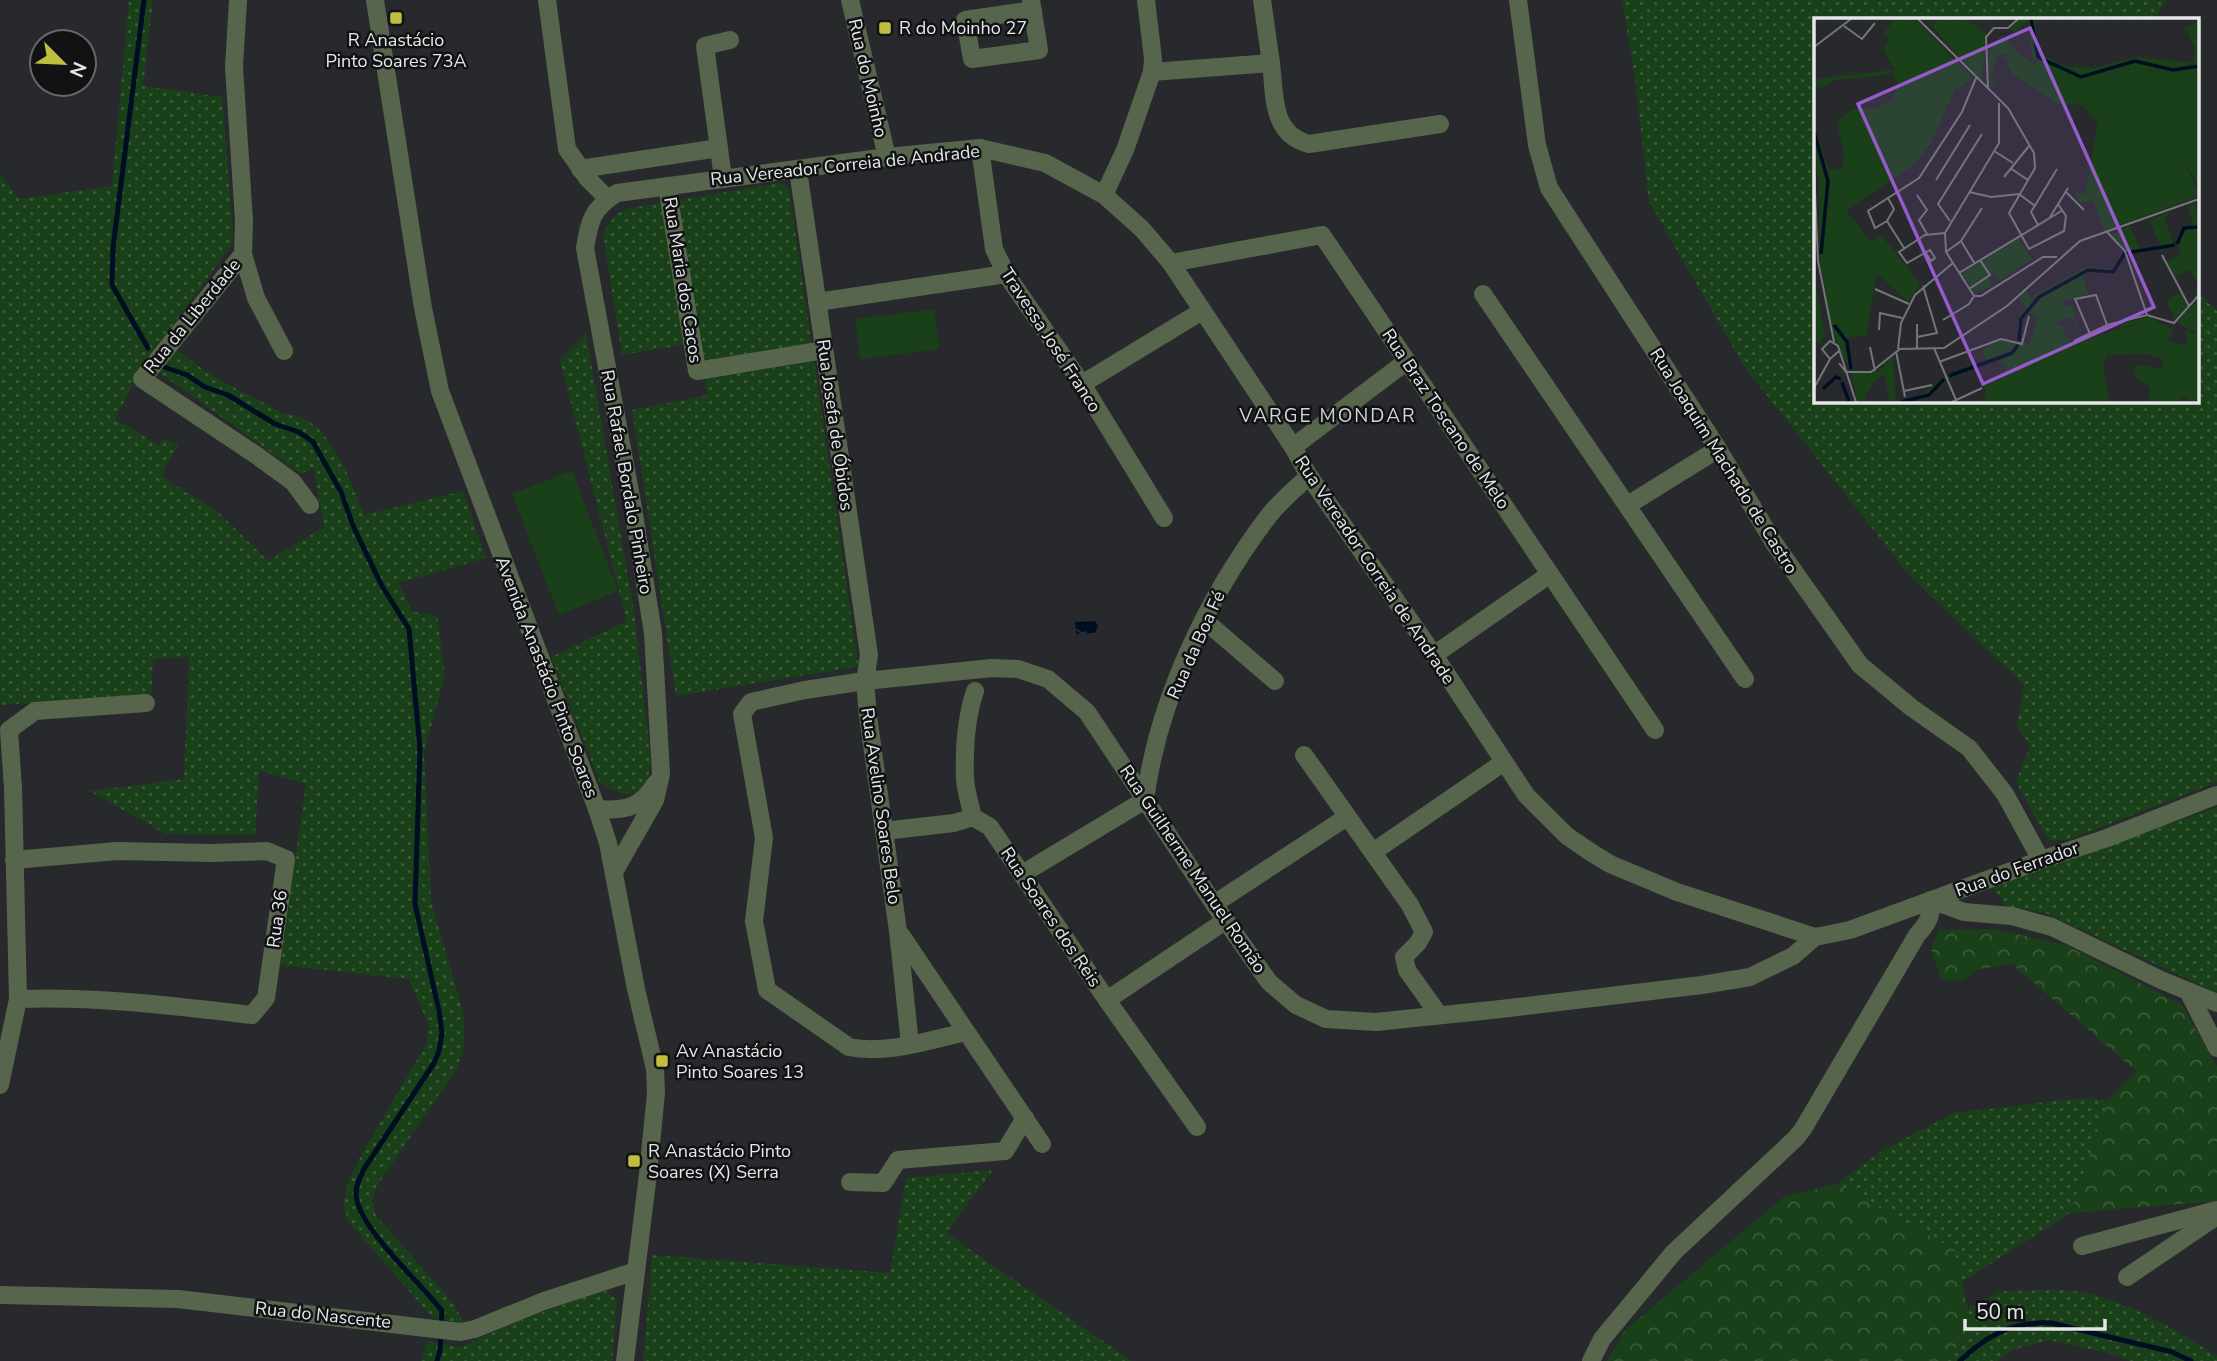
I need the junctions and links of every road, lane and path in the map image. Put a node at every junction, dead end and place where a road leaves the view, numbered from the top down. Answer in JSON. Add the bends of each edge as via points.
{"nodes":[{"id":1,"x":238,"y":0,"type":"edge"},
{"id":2,"x":375,"y":0,"type":"edge"},
{"id":3,"x":547,"y":0,"type":"edge"},
{"id":4,"x":850,"y":0,"type":"edge"},
{"id":5,"x":1146,"y":0,"type":"edge"},
{"id":6,"x":1262,"y":0,"type":"edge"},
{"id":7,"x":1518,"y":0,"type":"edge"},
{"id":8,"x":730,"y":40,"type":"dead end"},
{"id":9,"x":1271,"y":63,"type":"junction"},
{"id":10,"x":1152,"y":72,"type":"junction"},
{"id":11,"x":1440,"y":124,"type":"dead end"},
{"id":12,"x":719,"y":148,"type":"junction"},
{"id":13,"x":980,"y":148,"type":"junction"},
{"id":14,"x":887,"y":157,"type":"junction"},
{"id":15,"x":580,"y":169,"type":"junction"},
{"id":16,"x":798,"y":170,"type":"junction"},
{"id":17,"x":723,"y":178,"type":"junction"},
{"id":18,"x":667,"y":186,"type":"junction"},
{"id":19,"x":1104,"y":195,"type":"junction"},
{"id":20,"x":608,"y":200,"type":"junction"},
{"id":21,"x":243,"y":254,"type":"junction"},
{"id":22,"x":1171,"y":262,"type":"junction"},
{"id":23,"x":1006,"y":274,"type":"junction"},
{"id":24,"x":1483,"y":294,"type":"dead end"},
{"id":25,"x":817,"y":302,"type":"junction"},
{"id":26,"x":1202,"y":310,"type":"junction"},
{"id":27,"x":824,"y":350,"type":"junction"},
{"id":28,"x":284,"y":351,"type":"dead end"},
{"id":29,"x":1407,"y":361,"type":"junction"},
{"id":30,"x":1082,"y":384,"type":"junction"},
{"id":31,"x":1293,"y":447,"type":"junction"},
{"id":32,"x":1718,"y":449,"type":"junction"},
{"id":33,"x":1309,"y":476,"type":"junction"},
{"id":34,"x":310,"y":505,"type":"dead end"},
{"id":35,"x":1628,"y":505,"type":"junction"},
{"id":36,"x":1164,"y":518,"type":"dead end"},
{"id":37,"x":1550,"y":574,"type":"junction"},
{"id":38,"x":1204,"y":620,"type":"junction"},
{"id":39,"x":1434,"y":655,"type":"junction"},
{"id":40,"x":1745,"y":679,"type":"dead end"},
{"id":41,"x":865,"y":681,"type":"junction"},
{"id":42,"x":1275,"y":681,"type":"dead end"},
{"id":43,"x":975,"y":691,"type":"dead end"},
{"id":44,"x":146,"y":703,"type":"dead end"},
{"id":45,"x":1656,"y":730,"type":"dead end"},
{"id":46,"x":1304,"y":755,"type":"dead end"},
{"id":47,"x":1504,"y":762,"type":"junction"},
{"id":48,"x":661,"y":774,"type":"junction"},
{"id":49,"x":2217,"y":795,"type":"edge"},
{"id":50,"x":1145,"y":800,"type":"junction"},
{"id":51,"x":597,"y":809,"type":"junction"},
{"id":52,"x":617,"y":811,"type":"junction"},
{"id":53,"x":973,"y":817,"type":"junction"},
{"id":54,"x":1348,"y":817,"type":"junction"},
{"id":55,"x":640,"y":827,"type":"junction"},
{"id":56,"x":884,"y":831,"type":"junction"},
{"id":57,"x":606,"y":836,"type":"junction"},
{"id":58,"x":1373,"y":852,"type":"junction"},
{"id":59,"x":13,"y":860,"type":"junction"},
{"id":60,"x":2041,"y":860,"type":"junction"},
{"id":61,"x":614,"y":872,"type":"junction"},
{"id":62,"x":1022,"y":874,"type":"junction"},
{"id":63,"x":1931,"y":900,"type":"junction"},
{"id":64,"x":1214,"y":904,"type":"junction"},
{"id":65,"x":1225,"y":921,"type":"junction"},
{"id":66,"x":898,"y":931,"type":"junction"},
{"id":67,"x":1815,"y":937,"type":"junction"},
{"id":68,"x":2188,"y":991,"type":"junction"},
{"id":69,"x":18,"y":999,"type":"junction"},
{"id":70,"x":1107,"y":1000,"type":"junction"},
{"id":71,"x":2217,"y":1003,"type":"edge"},
{"id":72,"x":1439,"y":1015,"type":"junction"},
{"id":73,"x":966,"y":1031,"type":"junction"},
{"id":74,"x":910,"y":1044,"type":"junction"},
{"id":75,"x":2217,"y":1048,"type":"edge"},
{"id":76,"x":0,"y":1085,"type":"edge"},
{"id":77,"x":1025,"y":1118,"type":"junction"},
{"id":78,"x":1197,"y":1127,"type":"dead end"},
{"id":79,"x":1042,"y":1144,"type":"dead end"},
{"id":80,"x":850,"y":1182,"type":"dead end"},
{"id":81,"x":2217,"y":1210,"type":"edge"},
{"id":82,"x":2217,"y":1216,"type":"edge"},
{"id":83,"x":2082,"y":1246,"type":"dead end"},
{"id":84,"x":636,"y":1271,"type":"junction"},
{"id":85,"x":2127,"y":1277,"type":"dead end"},
{"id":86,"x":0,"y":1295,"type":"edge"},
{"id":87,"x":625,"y":1361,"type":"edge"},
{"id":88,"x":1591,"y":1361,"type":"edge"}],
"edges":[{"from":1,"to":21,"type":"street","name":"Rua da Liberdade","via":[[234,68]]},
{"from":2,"to":51,"type":"street","name":"Avenida Anastácio Pinto Soares","via":[[440,391]]},
{"from":3,"to":15,"type":"street","via":[[567,149]]},
{"from":4,"to":14,"type":"street","name":"Rua do Moinho"},
{"from":5,"to":10,"type":"street"},
{"from":6,"to":9,"type":"street"},
{"from":7,"to":32,"type":"street","name":"Rua Joaquim Machado de Castro","via":[[1537,145],[1549,188]]},
{"from":8,"to":12,"type":"street","via":[[705,46]]},
{"from":9,"to":10,"type":"street"},
{"from":9,"to":11,"type":"street","via":[[1280,124],[1298,142],[1319,144]]},
{"from":10,"to":19,"type":"street"},
{"from":12,"to":15,"type":"street"},
{"from":12,"to":17,"type":"street"},
{"from":13,"to":14,"type":"street","name":"Rua Vereador Correia de Andrade"},
{"from":13,"to":19,"type":"street","name":"Rua Vereador Correia de Andrade","via":[[1045,163]]},
{"from":13,"to":23,"type":"street","name":"Travessa José Franco","via":[[993,249]]},
{"from":14,"to":16,"type":"street","name":"Rua Vereador Correia de Andrade"},
{"from":15,"to":20,"type":"street"},
{"from":16,"to":17,"type":"street","name":"Rua Vereador Correia de Andrade"},
{"from":16,"to":25,"type":"street","name":"Rua Josefa de Óbidos"},
{"from":17,"to":18,"type":"street","name":"Rua Vereador Correia de Andrade"},
{"from":18,"to":20,"type":"street","name":"Rua Vereador Correia de Andrade","via":[[617,193]]},
{"from":18,"to":27,"type":"street","name":"Rua Maria dos Cacos","via":[[697,371]]},
{"from":19,"to":22,"type":"street","name":"Rua Vereador Correia de Andrade"},
{"from":20,"to":48,"type":"street","name":"Rua Rafael Bordalo Pinheiro","via":[[589,220],[585,248],[653,633]]},
{"from":21,"to":28,"type":"street","via":[[256,298]]},
{"from":21,"to":34,"type":"street","name":"Rua da Liberdade","via":[[142,379],[257,454],[293,482]]},
{"from":22,"to":26,"type":"street","name":"Rua Vereador Correia de Andrade"},
{"from":22,"to":29,"type":"street","name":"Rua Braz Toscano de Melo","via":[[1322,235]]},
{"from":23,"to":25,"type":"street"},
{"from":23,"to":30,"type":"street","name":"Travessa José Franco"},
{"from":24,"to":35,"type":"street"},
{"from":25,"to":27,"type":"street","name":"Rua Josefa de Óbidos"},
{"from":26,"to":30,"type":"street"},
{"from":26,"to":31,"type":"street","name":"Rua Vereador Correia de Andrade"},
{"from":27,"to":41,"type":"street","name":"Rua Josefa de Óbidos","via":[[869,655]]},
{"from":29,"to":31,"type":"street"},
{"from":29,"to":37,"type":"street","name":"Rua Braz Toscano de Melo"},
{"from":30,"to":36,"type":"street","name":"Travessa José Franco"},
{"from":31,"to":33,"type":"street","name":"Rua Vereador Correia de Andrade"},
{"from":32,"to":35,"type":"street"},
{"from":32,"to":60,"type":"street","name":"Rua Joaquim Machado de Castro","via":[[1774,543],[1860,665],[1969,748],[2005,794]]},
{"from":33,"to":38,"type":"street","name":"Rua da Boa Fé","via":[[1269,516]]},
{"from":33,"to":39,"type":"street","name":"Rua Vereador Correia de Andrade"},
{"from":35,"to":40,"type":"street"},
{"from":37,"to":39,"type":"street"},
{"from":37,"to":45,"type":"street","name":"Rua Braz Toscano de Melo"},
{"from":38,"to":42,"type":"street"},
{"from":38,"to":50,"type":"street","name":"Rua da Boa Fé","via":[[1165,715]]},
{"from":39,"to":47,"type":"street","name":"Rua Vereador Correia de Andrade"},
{"from":41,"to":50,"type":"street","name":"Rua Guilherme Manuel Romão","via":[[992,668],[1018,669],[1048,679],[1087,712]]},
{"from":41,"to":56,"type":"street","name":"Rua Avelino Soares Belo"},
{"from":41,"to":74,"type":"street","name":"Rua Guilherme Manuel Romão","via":[[751,702],[742,714],[764,838],[754,920],[767,990],[849,1047],[864,1050]]},
{"from":43,"to":53,"type":"street","via":[[965,780]]},
{"from":44,"to":59,"type":"street","via":[[35,711],[9,730]]},
{"from":46,"to":54,"type":"street"},
{"from":47,"to":58,"type":"street"},
{"from":47,"to":67,"type":"street","name":"Rua Vereador Correia de Andrade","via":[[1547,817],[1610,864],[1676,892]]},
{"from":48,"to":52,"type":"street","via":[[641,801]]},
{"from":48,"to":55,"type":"street","name":"Rua Rafael Bordalo Pinheiro","via":[[655,800]]},
{"from":49,"to":60,"type":"street","name":"Rua do Ferrador"},
{"from":50,"to":62,"type":"street"},
{"from":50,"to":64,"type":"street","name":"Rua Guilherme Manuel Romão"},
{"from":51,"to":52,"type":"street"},
{"from":51,"to":57,"type":"street","name":"Avenida Anastácio Pinto Soares"},
{"from":52,"to":57,"type":"street"},
{"from":53,"to":56,"type":"street"},
{"from":53,"to":62,"type":"street","name":"Rua Soares dos Reis","via":[[990,827]]},
{"from":54,"to":58,"type":"street"},
{"from":54,"to":64,"type":"street"},
{"from":55,"to":57,"type":"street","via":[[625,836]]},
{"from":55,"to":61,"type":"street","name":"Rua Rafael Bordalo Pinheiro"},
{"from":56,"to":66,"type":"street","name":"Rua Avelino Soares Belo"},
{"from":57,"to":61,"type":"street","name":"Avenida Anastácio Pinto Soares"},
{"from":58,"to":72,"type":"street","via":[[1424,932],[1404,957],[1407,970]]},
{"from":59,"to":69,"type":"street"},
{"from":59,"to":69,"type":"street","name":"Rua 36","via":[[117,851],[267,851],[286,859],[266,998],[252,1015],[106,1001]]},
{"from":60,"to":63,"type":"street","name":"Rua do Ferrador"},
{"from":61,"to":84,"type":"street","name":"Avenida Anastácio Pinto Soares","via":[[655,1069]]},
{"from":62,"to":70,"type":"street","name":"Rua Soares dos Reis"},
{"from":63,"to":67,"type":"street","name":"Rua do Ferrador","via":[[1850,930]]},
{"from":63,"to":68,"type":"street","via":[[1964,912],[2012,916],[2052,927]]},
{"from":63,"to":88,"type":"street","via":[[1927,924],[1803,1129],[1674,1252],[1602,1339]]},
{"from":64,"to":65,"type":"street","name":"Rua Guilherme Manuel Romão"},
{"from":65,"to":70,"type":"street"},
{"from":65,"to":72,"type":"street","name":"Rua Guilherme Manuel Romão","via":[[1269,982],[1296,1004],[1326,1019],[1376,1022]]},
{"from":66,"to":73,"type":"street","name":"Rua Avelino Soares Belo"},
{"from":66,"to":74,"type":"street","name":"Rua Avelino Soares Belo"},
{"from":67,"to":72,"type":"street","name":"Rua Guilherme Manuel Romão","via":[[1793,956],[1750,977]]},
{"from":68,"to":71,"type":"street"},
{"from":68,"to":75,"type":"street"},
{"from":69,"to":76,"type":"street"},
{"from":70,"to":78,"type":"street","name":"Rua Soares dos Reis"},
{"from":73,"to":74,"type":"street"},
{"from":73,"to":77,"type":"street","name":"Rua Avelino Soares Belo"},
{"from":77,"to":79,"type":"street","name":"Rua Avelino Soares Belo"},
{"from":77,"to":80,"type":"street","via":[[1005,1151],[898,1160],[883,1184]]},
{"from":81,"to":83,"type":"street"},
{"from":82,"to":85,"type":"street"},
{"from":84,"to":86,"type":"street","name":"Rua do Nascente","via":[[460,1332],[178,1299]]},
{"from":84,"to":87,"type":"street","name":"Avenida Anastácio Pinto Soares"}]}
